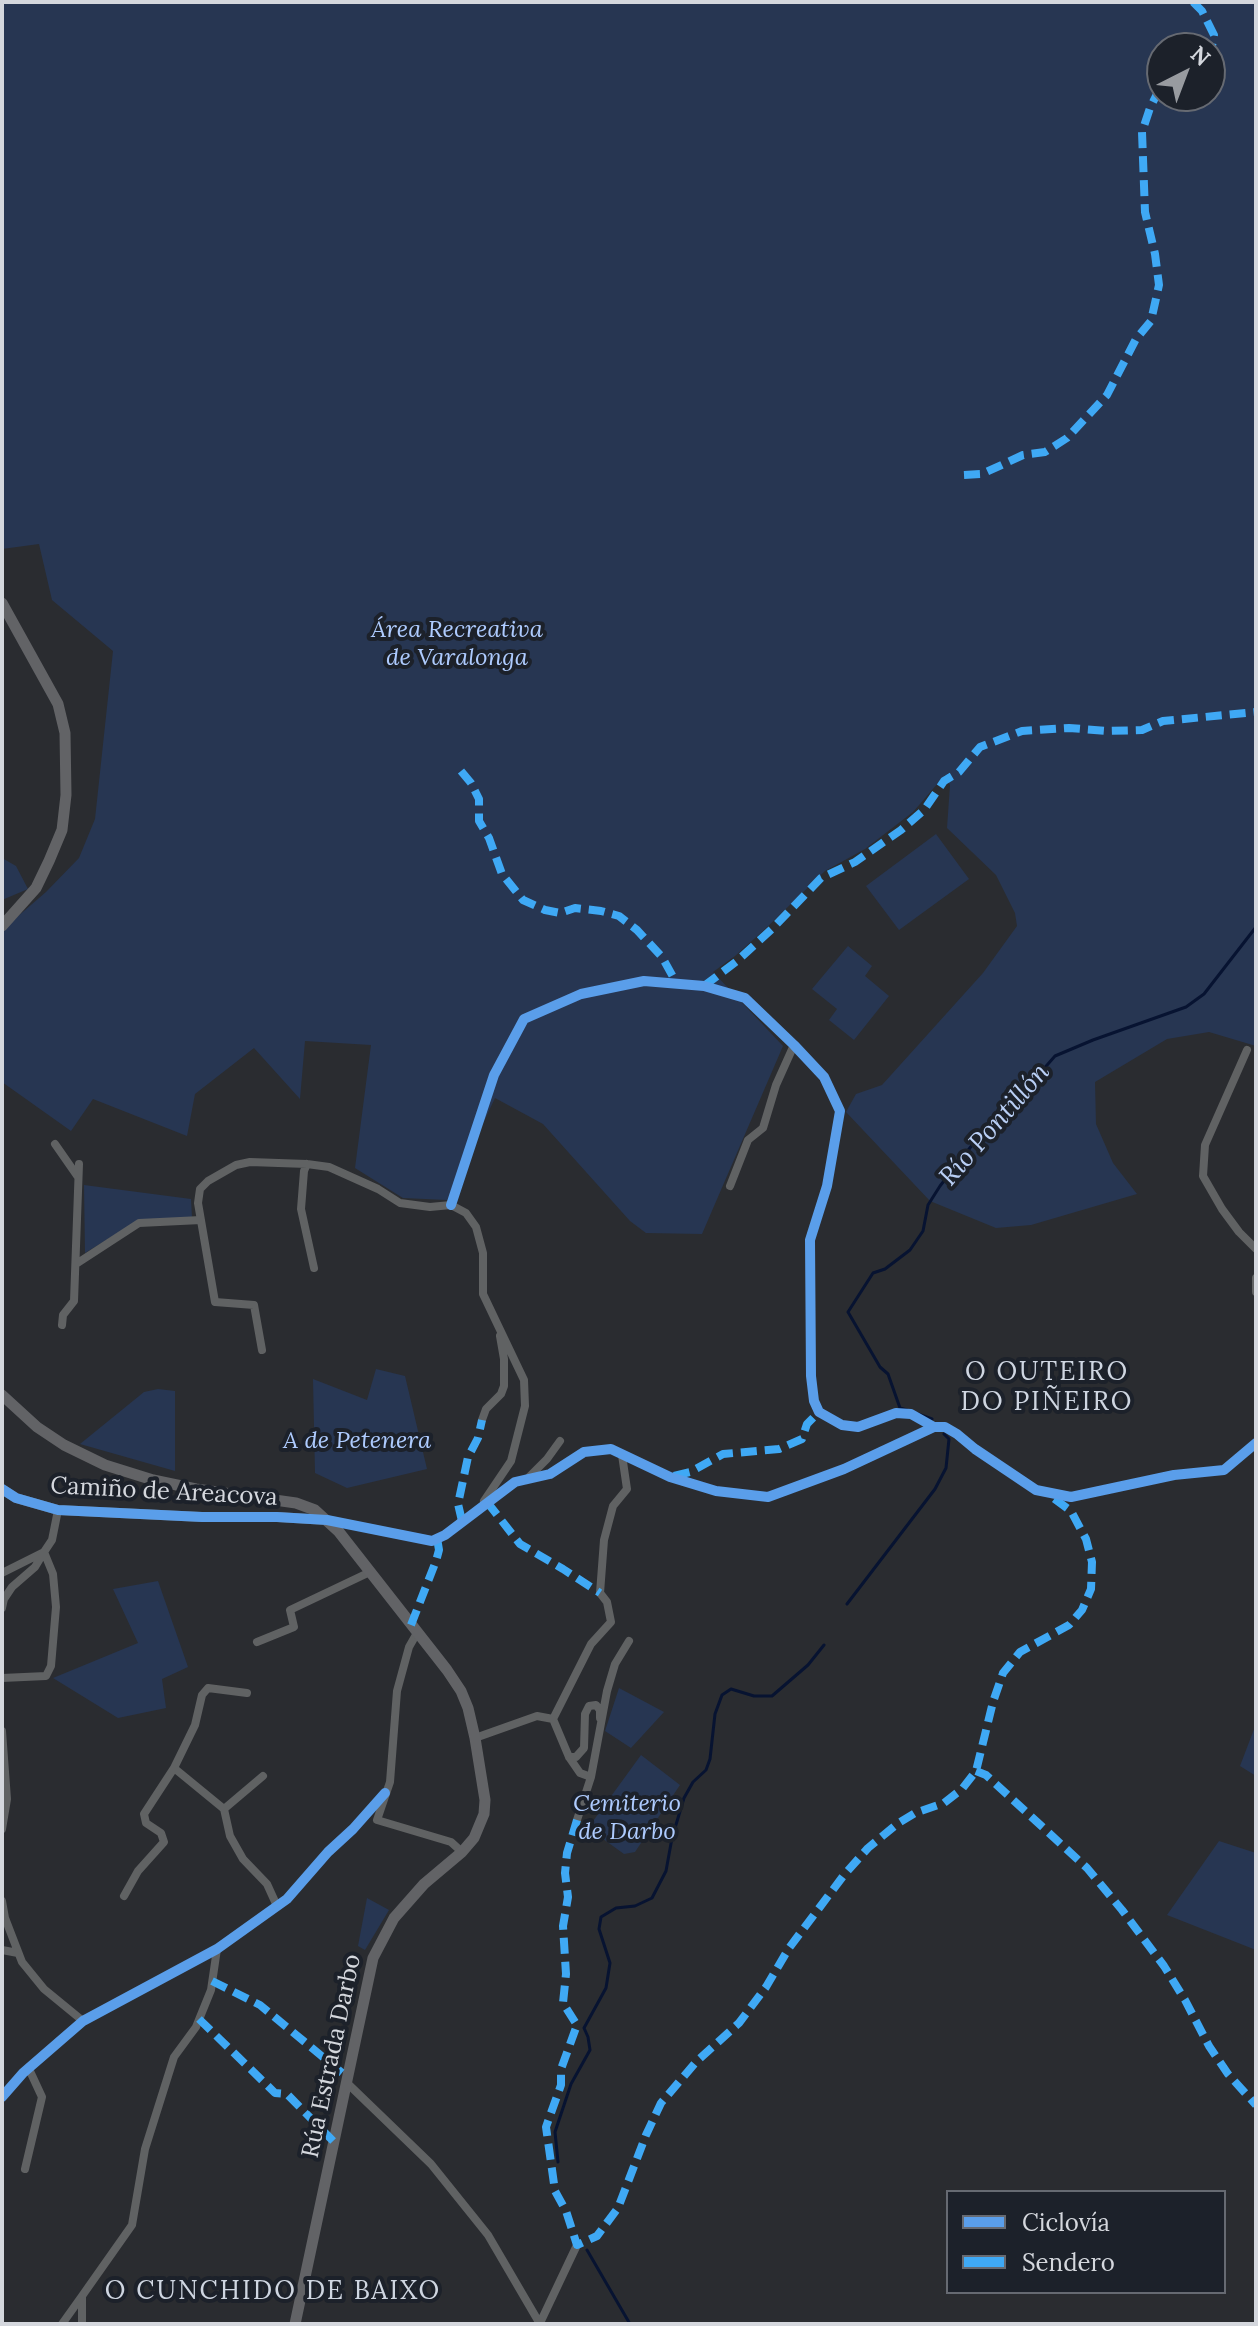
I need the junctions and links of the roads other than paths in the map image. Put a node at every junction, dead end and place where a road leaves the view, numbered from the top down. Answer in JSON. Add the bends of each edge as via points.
{"nodes":[{"id":1,"x":2,"y":603,"type":"edge"},
{"id":2,"x":2,"y":926,"type":"edge"},
{"id":3,"x":794,"y":1045,"type":"junction"},
{"id":4,"x":1247,"y":1050,"type":"dead end"},
{"id":5,"x":55,"y":1144,"type":"dead end"},
{"id":6,"x":79,"y":1164,"type":"dead end"},
{"id":7,"x":307,"y":1164,"type":"junction"},
{"id":8,"x":79,"y":1177,"type":"junction"},
{"id":9,"x":730,"y":1186,"type":"dead end"},
{"id":10,"x":451,"y":1205,"type":"junction"},
{"id":11,"x":201,"y":1220,"type":"junction"},
{"id":12,"x":1256,"y":1249,"type":"edge"},
{"id":13,"x":76,"y":1264,"type":"junction"},
{"id":14,"x":314,"y":1268,"type":"dead end"},
{"id":15,"x":1256,"y":1278,"type":"edge"},
{"id":16,"x":1256,"y":1292,"type":"edge"},
{"id":17,"x":62,"y":1325,"type":"dead end"},
{"id":18,"x":498,"y":1328,"type":"junction"},
{"id":19,"x":262,"y":1350,"type":"dead end"},
{"id":20,"x":2,"y":1395,"type":"edge"},
{"id":21,"x":482,"y":1420,"type":"dead end"},
{"id":22,"x":934,"y":1427,"type":"junction"},
{"id":23,"x":560,"y":1441,"type":"dead end"},
{"id":24,"x":1256,"y":1443,"type":"edge"},
{"id":25,"x":622,"y":1455,"type":"junction"},
{"id":26,"x":526,"y":1479,"type":"junction"},
{"id":27,"x":2,"y":1489,"type":"edge"},
{"id":28,"x":479,"y":1508,"type":"junction"},
{"id":29,"x":58,"y":1510,"type":"junction"},
{"id":30,"x":327,"y":1520,"type":"junction"},
{"id":31,"x":355,"y":1525,"type":"junction"},
{"id":32,"x":339,"y":1532,"type":"junction"},
{"id":33,"x":44,"y":1552,"type":"junction"},
{"id":34,"x":370,"y":1572,"type":"junction"},
{"id":35,"x":2,"y":1573,"type":"edge"},
{"id":36,"x":2,"y":1608,"type":"edge"},
{"id":37,"x":417,"y":1633,"type":"junction"},
{"id":38,"x":629,"y":1641,"type":"dead end"},
{"id":39,"x":257,"y":1642,"type":"dead end"},
{"id":40,"x":2,"y":1678,"type":"edge"},
{"id":41,"x":247,"y":1693,"type":"dead end"},
{"id":42,"x":553,"y":1719,"type":"junction"},
{"id":43,"x":2,"y":1731,"type":"edge"},
{"id":44,"x":600,"y":1732,"type":"junction"},
{"id":45,"x":475,"y":1738,"type":"junction"},
{"id":46,"x":569,"y":1757,"type":"junction"},
{"id":47,"x":174,"y":1768,"type":"junction"},
{"id":48,"x":263,"y":1776,"type":"dead end"},
{"id":49,"x":591,"y":1777,"type":"junction"},
{"id":50,"x":385,"y":1793,"type":"junction"},
{"id":51,"x":224,"y":1809,"type":"junction"},
{"id":52,"x":577,"y":1820,"type":"dead end"},
{"id":53,"x":2,"y":1829,"type":"edge"},
{"id":54,"x":462,"y":1852,"type":"junction"},
{"id":55,"x":124,"y":1896,"type":"dead end"},
{"id":56,"x":2,"y":1901,"type":"edge"},
{"id":57,"x":277,"y":1906,"type":"junction"},
{"id":58,"x":217,"y":1949,"type":"junction"},
{"id":59,"x":2,"y":1950,"type":"edge"},
{"id":60,"x":18,"y":1953,"type":"junction"},
{"id":61,"x":83,"y":2021,"type":"junction"},
{"id":62,"x":29,"y":2069,"type":"junction"},
{"id":63,"x":346,"y":2082,"type":"junction"},
{"id":64,"x":2,"y":2097,"type":"edge"},
{"id":65,"x":25,"y":2169,"type":"dead end"},
{"id":66,"x":577,"y":2245,"type":"dead end"},
{"id":67,"x":82,"y":2296,"type":"junction"},
{"id":68,"x":62,"y":2324,"type":"edge"},
{"id":69,"x":82,"y":2324,"type":"edge"},
{"id":70,"x":295,"y":2324,"type":"edge"},
{"id":71,"x":540,"y":2324,"type":"edge"}],
"edges":[{"from":1,"to":2,"type":"main road","via":[[58,704],[65,733],[66,795],[62,830],[36,888]]},
{"from":3,"to":9,"type":"street","via":[[763,1128],[748,1140]]},
{"from":3,"to":10,"type":"street","via":[[745,998],[704,986],[644,981],[581,994],[524,1019],[494,1075]]},
{"from":3,"to":22,"type":"street","via":[[824,1077],[840,1111],[827,1186],[810,1240],[814,1401],[819,1412],[842,1425],[858,1427],[896,1413],[911,1414]]},
{"from":4,"to":12,"type":"street","via":[[1205,1145],[1203,1176],[1222,1209]]},
{"from":5,"to":8,"type":"street"},
{"from":6,"to":8,"type":"street"},
{"from":7,"to":10,"type":"street","via":[[329,1167],[400,1203]]},
{"from":7,"to":11,"type":"street","via":[[250,1162],[218,1174],[200,1189]]},
{"from":7,"to":14,"type":"street","via":[[301,1209]]},
{"from":8,"to":13,"type":"street"},
{"from":10,"to":18,"type":"street","via":[[476,1227],[483,1253],[483,1294]]},
{"from":11,"to":13,"type":"street","via":[[139,1223]]},
{"from":11,"to":19,"type":"street","via":[[215,1302],[254,1305]]},
{"from":13,"to":17,"type":"street","via":[[74,1301]]},
{"from":15,"to":16,"type":"street"},
{"from":18,"to":21,"type":"street","via":[[504,1386]]},
{"from":18,"to":28,"type":"street","via":[[524,1380],[525,1406],[511,1461]]},
{"from":20,"to":30,"type":"main road","name":"Rúa Estrada Darbo","via":[[37,1427],[105,1465],[196,1489],[296,1503]]},
{"from":22,"to":24,"type":"street","via":[[957,1434],[1036,1490],[1071,1497],[1224,1470]]},
{"from":22,"to":25,"type":"street","via":[[768,1497],[716,1491]]},
{"from":23,"to":26,"type":"street"},
{"from":25,"to":26,"type":"street","via":[[611,1449],[584,1452],[550,1474]]},
{"from":25,"to":42,"type":"street","via":[[627,1489],[613,1506],[604,1540],[600,1593],[611,1622],[591,1644]]},
{"from":26,"to":28,"type":"street"},
{"from":27,"to":29,"type":"street","name":"Camiño de Areacova"},
{"from":28,"to":31,"type":"street","via":[[432,1541]]},
{"from":29,"to":30,"type":"street","name":"Camiño de Areacova"},
{"from":29,"to":33,"type":"street"},
{"from":30,"to":31,"type":"street"},
{"from":30,"to":32,"type":"main road","name":"Rúa Estrada Darbo"},
{"from":31,"to":32,"type":"street"},
{"from":32,"to":34,"type":"main road","name":"Rúa Estrada Darbo"},
{"from":33,"to":35,"type":"street"},
{"from":33,"to":36,"type":"street","via":[[12,1587]]},
{"from":33,"to":40,"type":"street","via":[[53,1574],[56,1607],[51,1666],[46,1676]]},
{"from":34,"to":37,"type":"main road","name":"Rúa Estrada Darbo"},
{"from":34,"to":39,"type":"street","via":[[290,1610],[294,1627]]},
{"from":37,"to":45,"type":"main road","name":"Rúa Estrada Darbo","via":[[461,1691]]},
{"from":37,"to":50,"type":"street","via":[[397,1691]]},
{"from":38,"to":44,"type":"street","via":[[615,1664]]},
{"from":41,"to":47,"type":"street","via":[[208,1688]]},
{"from":42,"to":45,"type":"street","via":[[537,1716]]},
{"from":42,"to":46,"type":"street"},
{"from":43,"to":53,"type":"street","via":[[7,1799]]},
{"from":44,"to":46,"type":"street","via":[[600,1710],[589,1706],[583,1751]]},
{"from":44,"to":49,"type":"street"},
{"from":45,"to":54,"type":"main road","name":"Rúa Estrada Darbo","via":[[484,1814]]},
{"from":46,"to":49,"type":"street","via":[[580,1773]]},
{"from":47,"to":51,"type":"street"},
{"from":47,"to":55,"type":"street","via":[[144,1814],[164,1842]]},
{"from":48,"to":51,"type":"street"},
{"from":49,"to":52,"type":"street"},
{"from":50,"to":54,"type":"street","via":[[377,1820],[451,1842]]},
{"from":50,"to":57,"type":"street"},
{"from":51,"to":57,"type":"street","via":[[230,1836]]},
{"from":54,"to":63,"type":"main road","name":"Rúa Estrada Darbo","via":[[408,1899],[383,1936],[373,1958]]},
{"from":56,"to":60,"type":"street"},
{"from":57,"to":58,"type":"street"},
{"from":58,"to":61,"type":"street"},
{"from":58,"to":67,"type":"street","via":[[211,1990],[196,2027],[174,2057],[145,2149],[132,2225]]},
{"from":59,"to":60,"type":"street"},
{"from":60,"to":61,"type":"street","via":[[44,1989]]},
{"from":61,"to":62,"type":"street"},
{"from":62,"to":64,"type":"street"},
{"from":62,"to":65,"type":"street","via":[[42,2097]]},
{"from":63,"to":70,"type":"main road","name":"Rúa Estrada Darbo"},
{"from":63,"to":71,"type":"street","via":[[431,2164],[488,2235]]},
{"from":66,"to":71,"type":"street"},
{"from":67,"to":68,"type":"street"},
{"from":67,"to":69,"type":"street"}]}
